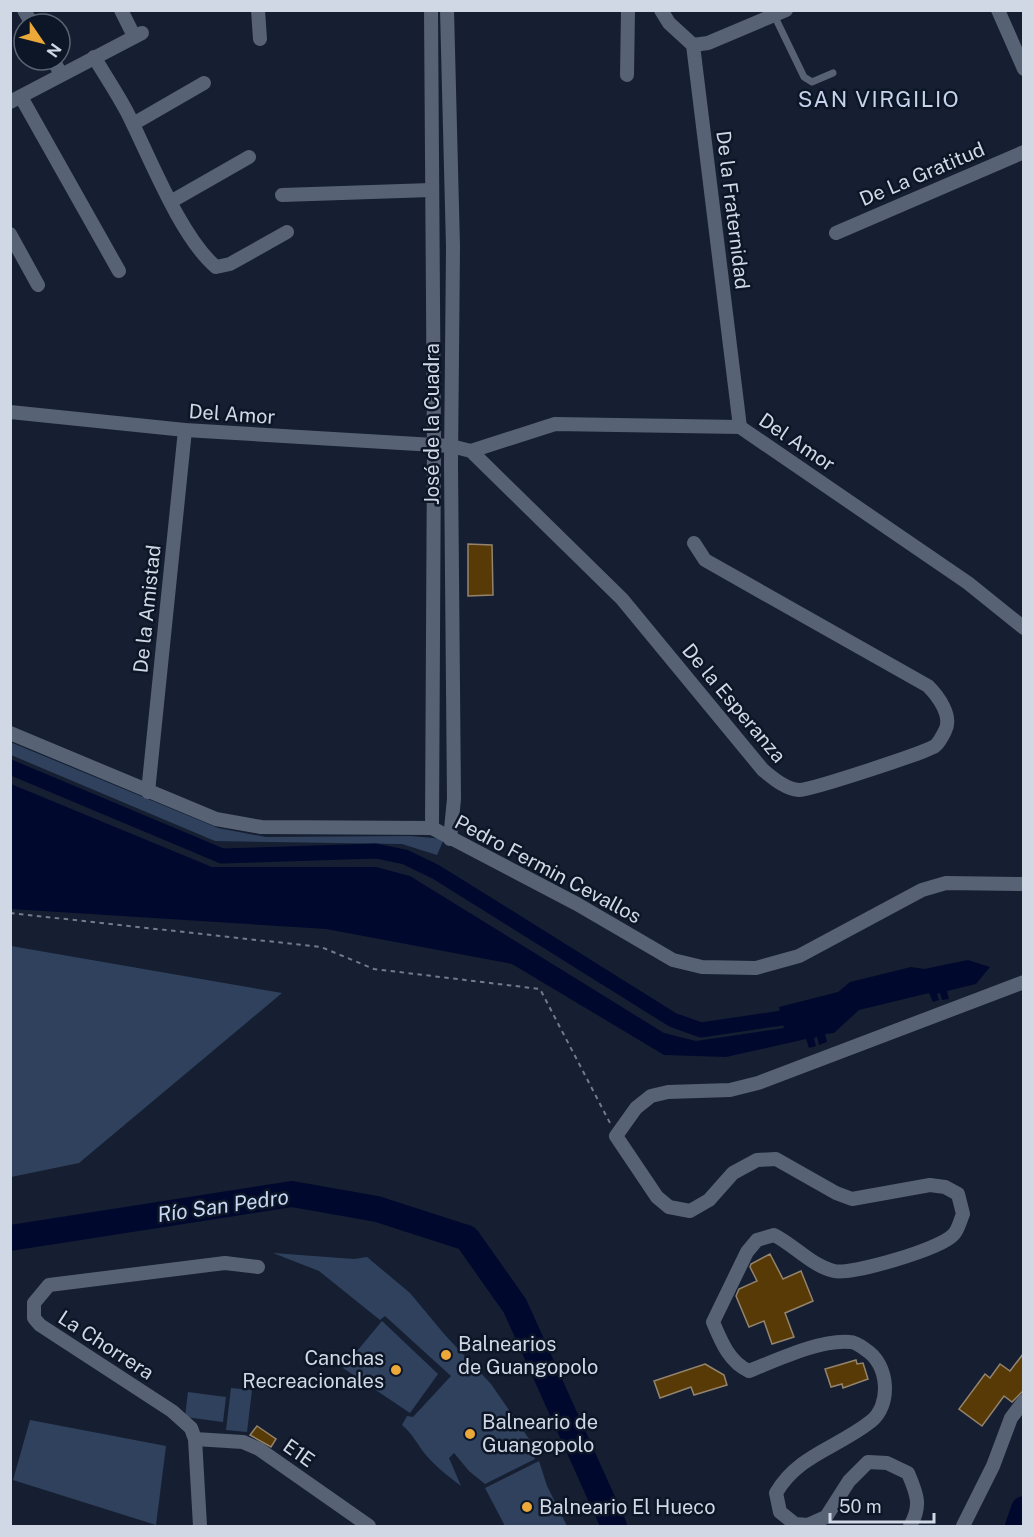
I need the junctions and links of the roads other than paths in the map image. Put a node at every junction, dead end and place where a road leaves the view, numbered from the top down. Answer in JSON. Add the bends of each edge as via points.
{"nodes":[{"id":1,"x":121,"y":10,"type":"edge"},
{"id":2,"x":258,"y":10,"type":"edge"},
{"id":3,"x":431,"y":10,"type":"edge"},
{"id":4,"x":447,"y":10,"type":"edge"},
{"id":5,"x":627,"y":10,"type":"edge"},
{"id":6,"x":660,"y":10,"type":"edge"},
{"id":7,"x":998,"y":10,"type":"edge"},
{"id":8,"x":780,"y":13,"type":"edge"},
{"id":9,"x":260,"y":39,"type":"dead end"},
{"id":10,"x":693,"y":45,"type":"junction"},
{"id":11,"x":94,"y":57,"type":"junction"},
{"id":12,"x":447,"y":68,"type":"junction"},
{"id":13,"x":431,"y":69,"type":"junction"},
{"id":14,"x":1023,"y":69,"type":"edge"},
{"id":15,"x":833,"y":73,"type":"dead end"},
{"id":16,"x":61,"y":74,"type":"joint"},
{"id":17,"x":627,"y":75,"type":"dead end"},
{"id":18,"x":204,"y":82,"type":"dead end"},
{"id":19,"x":16,"y":100,"type":"edge"},
{"id":20,"x":133,"y":124,"type":"junction"},
{"id":21,"x":1023,"y":152,"type":"edge"},
{"id":22,"x":249,"y":157,"type":"dead end"},
{"id":23,"x":431,"y":190,"type":"junction"},
{"id":24,"x":282,"y":195,"type":"dead end"},
{"id":25,"x":172,"y":201,"type":"junction"},
{"id":26,"x":287,"y":232,"type":"dead end"},
{"id":27,"x":836,"y":233,"type":"dead end"},
{"id":28,"x":10,"y":234,"type":"edge"},
{"id":29,"x":453,"y":247,"type":"junction"},
{"id":30,"x":432,"y":248,"type":"junction"},
{"id":31,"x":119,"y":271,"type":"dead end"},
{"id":32,"x":38,"y":285,"type":"dead end"},
{"id":33,"x":10,"y":412,"type":"edge"},
{"id":34,"x":740,"y":427,"type":"junction"},
{"id":35,"x":185,"y":430,"type":"junction"},
{"id":36,"x":434,"y":446,"type":"junction"},
{"id":37,"x":451,"y":446,"type":"junction"},
{"id":38,"x":471,"y":451,"type":"junction"},
{"id":39,"x":694,"y":543,"type":"dead end"},
{"id":40,"x":1023,"y":628,"type":"edge"},
{"id":41,"x":452,"y":633,"type":"junction"},
{"id":42,"x":432,"y":634,"type":"junction"},
{"id":43,"x":10,"y":733,"type":"edge"},
{"id":44,"x":148,"y":792,"type":"junction"},
{"id":45,"x":432,"y":828,"type":"junction"},
{"id":46,"x":450,"y":838,"type":"junction"},
{"id":47,"x":1023,"y":884,"type":"edge"},
{"id":48,"x":1023,"y":982,"type":"edge"},
{"id":49,"x":258,"y":1267,"type":"dead end"},
{"id":50,"x":1023,"y":1401,"type":"edge"},
{"id":51,"x":195,"y":1439,"type":"junction"},
{"id":52,"x":200,"y":1527,"type":"edge"},
{"id":53,"x":369,"y":1527,"type":"edge"},
{"id":54,"x":910,"y":1527,"type":"edge"},
{"id":55,"x":963,"y":1527,"type":"edge"}],
"edges":[{"from":1,"to":11,"type":"street","via":[[138,34]]},
{"from":2,"to":9,"type":"street"},
{"from":3,"to":13,"type":"street","name":"José de la Cuadra"},
{"from":4,"to":12,"type":"street","name":"José de la Cuadra"},
{"from":5,"to":17,"type":"street"},
{"from":6,"to":10,"type":"street"},
{"from":7,"to":14,"type":"street"},
{"from":8,"to":10,"type":"street","via":[[708,43]]},
{"from":8,"to":15,"type":"lane","via":[[804,77],[812,82]]},
{"from":10,"to":34,"type":"street","name":"De la Fraternidad"},
{"from":11,"to":16,"type":"street"},
{"from":11,"to":20,"type":"street"},
{"from":12,"to":13,"type":"street"},
{"from":12,"to":29,"type":"street","name":"José de la Cuadra"},
{"from":13,"to":23,"type":"street","name":"José de la Cuadra"},
{"from":16,"to":19,"type":"street"},
{"from":18,"to":20,"type":"street"},
{"from":19,"to":31,"type":"street"},
{"from":20,"to":25,"type":"street"},
{"from":21,"to":27,"type":"street","name":"De La Gratitud"},
{"from":22,"to":25,"type":"street"},
{"from":23,"to":24,"type":"street"},
{"from":23,"to":30,"type":"street","name":"José de la Cuadra"},
{"from":25,"to":26,"type":"street","via":[[216,267],[230,264]]},
{"from":28,"to":32,"type":"street"},
{"from":29,"to":30,"type":"street"},
{"from":29,"to":37,"type":"street","name":"José de la Cuadra"},
{"from":30,"to":36,"type":"street","name":"José de la Cuadra"},
{"from":33,"to":35,"type":"street","name":"Del Amor"},
{"from":34,"to":38,"type":"street","name":"Del Amor","via":[[555,424]]},
{"from":34,"to":40,"type":"street","name":"Del Amor","via":[[968,583]]},
{"from":35,"to":36,"type":"street","name":"Del Amor"},
{"from":35,"to":44,"type":"street","name":"De la Amistad"},
{"from":36,"to":37,"type":"street","name":"Del Amor"},
{"from":36,"to":42,"type":"street","name":"José de la Cuadra"},
{"from":37,"to":38,"type":"street"},
{"from":37,"to":41,"type":"street","name":"José de la Cuadra"},
{"from":38,"to":39,"type":"street","name":"De la Esperanza","via":[[622,599],[763,770],[778,782],[798,790],[826,784],[936,745],[947,728],[945,711],[928,686],[705,560]]},
{"from":41,"to":42,"type":"street"},
{"from":41,"to":46,"type":"street","name":"José de la Cuadra","via":[[454,799]]},
{"from":42,"to":45,"type":"street","name":"José de la Cuadra"},
{"from":43,"to":44,"type":"street","name":"Pedro Fermin Cevallos"},
{"from":44,"to":45,"type":"street","name":"Pedro Fermin Cevallos","via":[[216,819],[261,827]]},
{"from":45,"to":46,"type":"street","name":"Pedro Fermin Cevallos"},
{"from":46,"to":47,"type":"street","name":"Pedro Fermin Cevallos","via":[[673,960],[702,967],[756,968],[799,956],[922,890],[946,883]]},
{"from":48,"to":54,"type":"street","via":[[758,1083],[730,1090],[651,1096],[636,1108],[616,1136],[657,1197],[669,1207],[690,1211],[709,1200],[733,1173],[757,1161],[777,1159],[852,1199],[930,1185],[958,1194],[963,1215],[953,1236],[912,1254],[847,1273],[832,1271],[774,1234],[757,1240],[747,1252],[713,1322],[723,1346],[738,1366],[749,1371],[832,1343],[853,1342],[872,1353],[885,1374],[884,1399],[872,1421],[803,1461],[784,1479],[776,1493],[780,1512],[795,1524],[808,1525],[826,1517],[849,1481],[868,1462],[887,1463],[908,1473],[919,1499]]},
{"from":49,"to":51,"type":"street","name":"La Chorrera","via":[[225,1263],[49,1285],[34,1303],[34,1318],[40,1325],[172,1410],[191,1428]]},
{"from":50,"to":55,"type":"street","via":[[1011,1418]]},
{"from":51,"to":52,"type":"street"},
{"from":51,"to":53,"type":"street","name":"E1E","via":[[243,1442],[259,1449]]}]}
